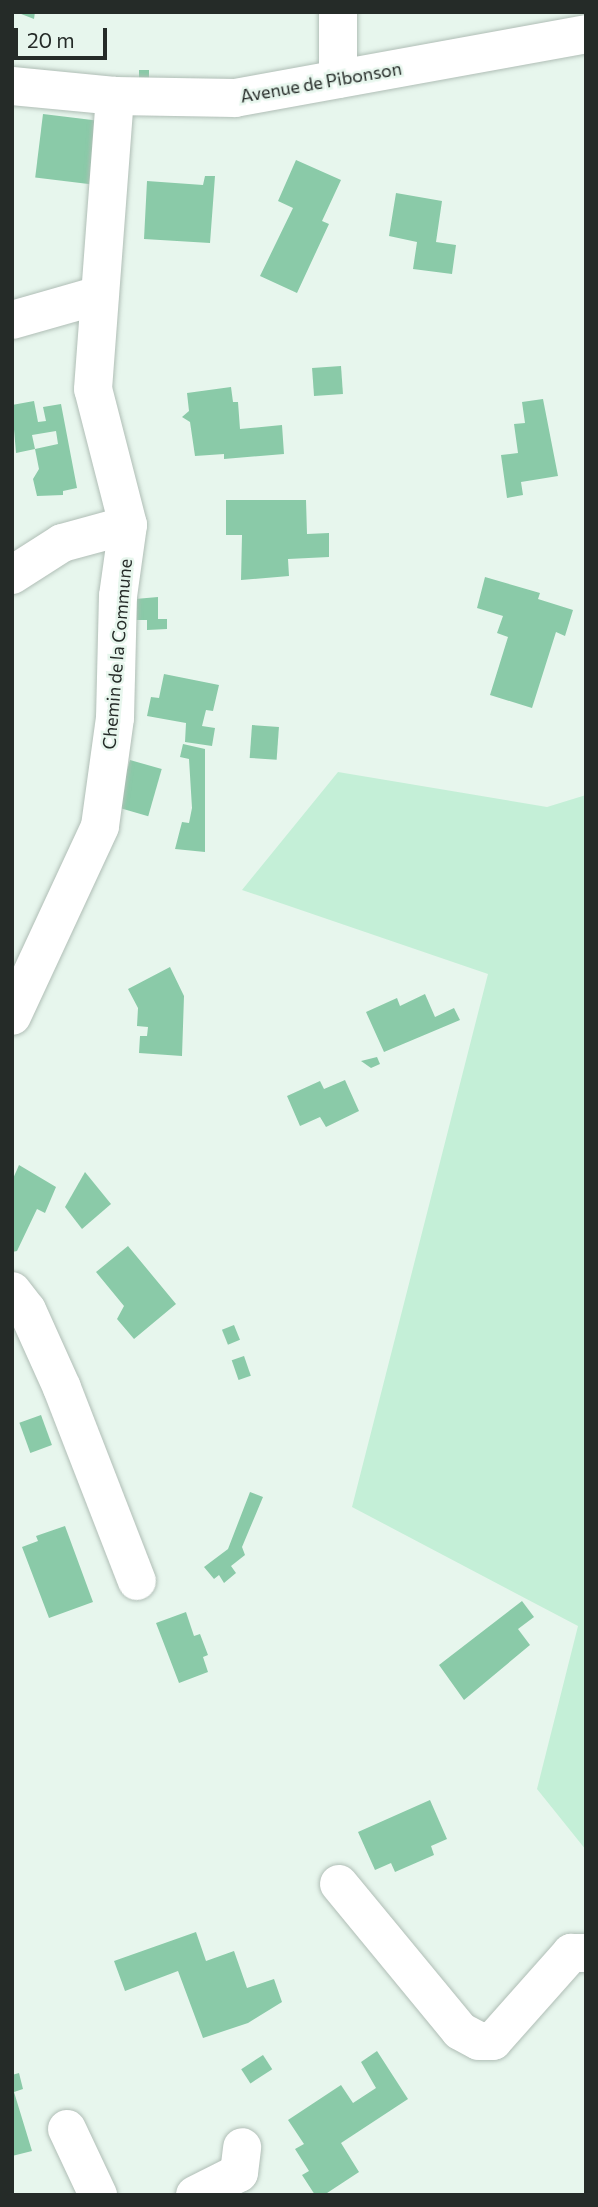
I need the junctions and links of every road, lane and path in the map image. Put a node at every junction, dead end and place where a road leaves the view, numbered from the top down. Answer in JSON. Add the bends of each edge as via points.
{"nodes":[{"id":1,"x":338,"y":12,"type":"edge"},
{"id":2,"x":586,"y":34,"type":"edge"},
{"id":3,"x":338,"y":79,"type":"junction"},
{"id":4,"x":12,"y":86,"type":"edge"},
{"id":5,"x":115,"y":96,"type":"junction"},
{"id":6,"x":100,"y":295,"type":"junction"},
{"id":7,"x":12,"y":320,"type":"edge"},
{"id":8,"x":128,"y":525,"type":"junction"},
{"id":9,"x":12,"y":575,"type":"edge"},
{"id":10,"x":12,"y":1016,"type":"edge"},
{"id":11,"x":12,"y":1290,"type":"edge"},
{"id":12,"x":137,"y":1581,"type":"dead end"},
{"id":13,"x":339,"y":1885,"type":"dead end"},
{"id":14,"x":586,"y":1953,"type":"edge"},
{"id":15,"x":67,"y":2129,"type":"dead end"},
{"id":16,"x":242,"y":2147,"type":"dead end"},
{"id":17,"x":98,"y":2195,"type":"edge"},
{"id":18,"x":195,"y":2195,"type":"edge"}],
"edges":[{"from":1,"to":3,"type":"street"},
{"from":2,"to":3,"type":"street","name":"Avenue de Pibonson"},
{"from":3,"to":5,"type":"street","name":"Avenue de Pibonson","via":[[235,98]]},
{"from":4,"to":5,"type":"street","name":"Avenue de Pibonson"},
{"from":5,"to":6,"type":"street"},
{"from":6,"to":7,"type":"street"},
{"from":6,"to":8,"type":"street","via":[[93,389]]},
{"from":8,"to":9,"type":"street","via":[[62,542]]},
{"from":8,"to":10,"type":"street","name":"Chemin de la Commune","via":[[118,596],[115,718],[100,826]]},
{"from":11,"to":12,"type":"street","via":[[27,1310],[62,1388]]},
{"from":13,"to":14,"type":"street","via":[[460,2031],[479,2041],[493,2041],[571,1953]]},
{"from":15,"to":17,"type":"street"},
{"from":16,"to":18,"type":"street","via":[[239,2174]]}]}
